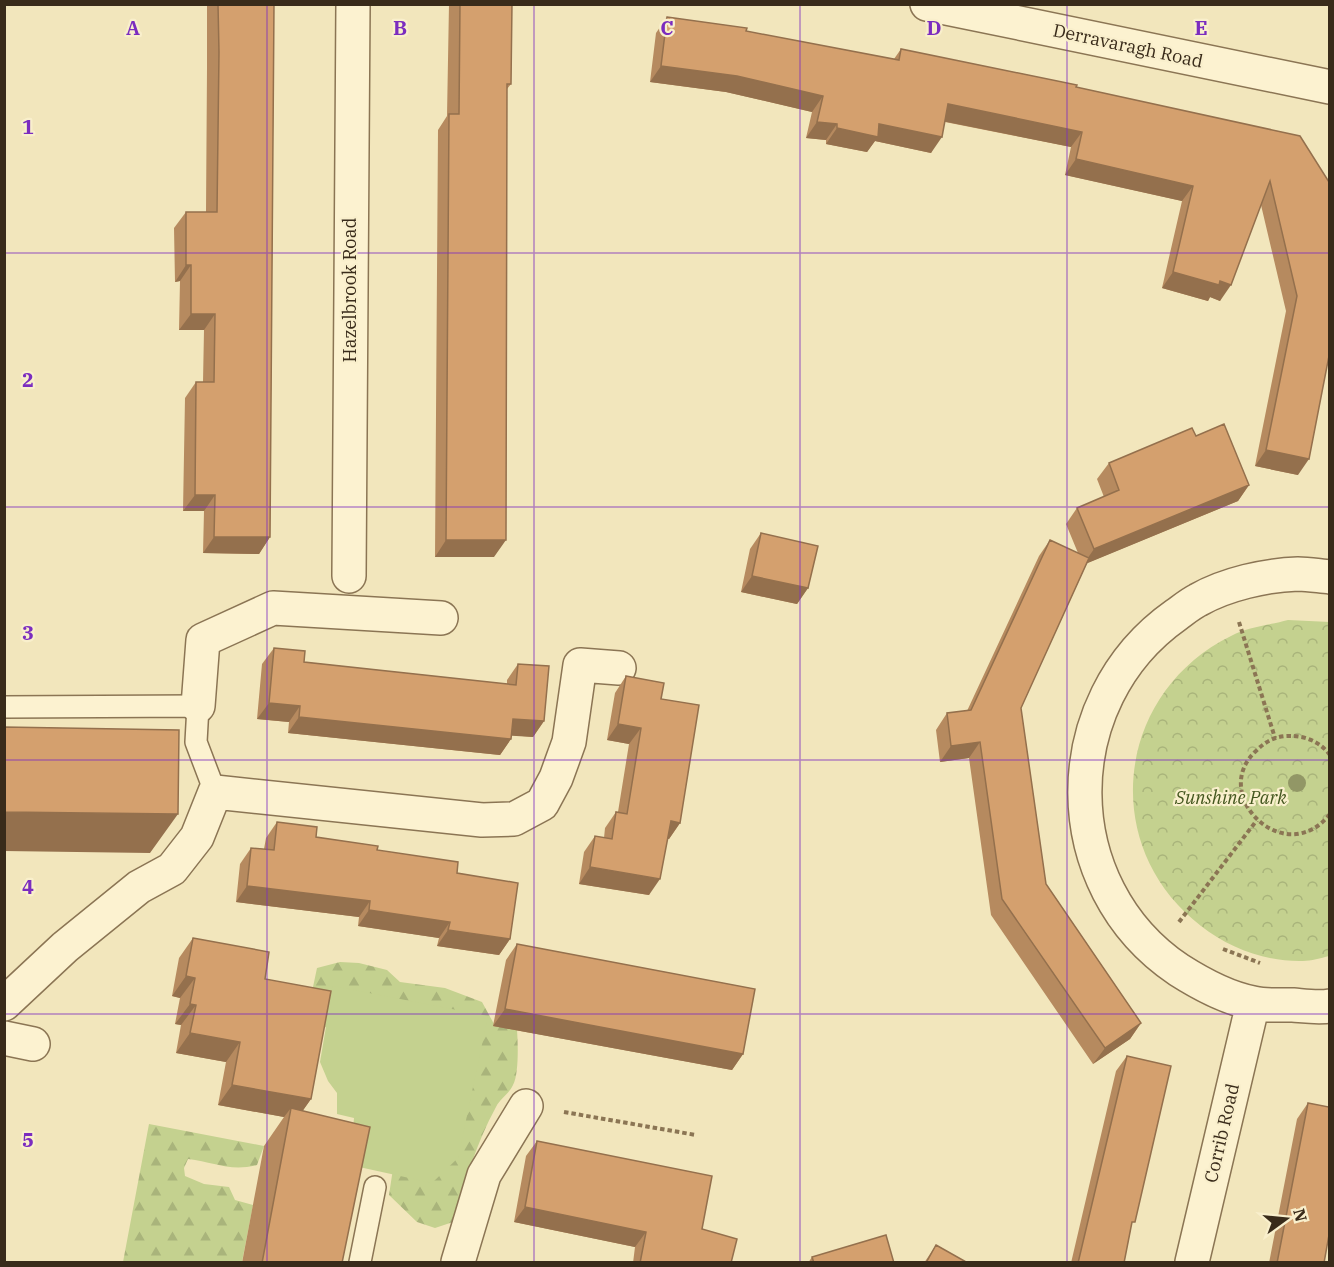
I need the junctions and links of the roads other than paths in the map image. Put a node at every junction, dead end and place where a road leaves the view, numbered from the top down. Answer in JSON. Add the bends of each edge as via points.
{"nodes":[{"id":1,"x":353,"y":4,"type":"edge"},
{"id":2,"x":927,"y":4,"type":"edge"},
{"id":3,"x":1329,"y":87,"type":"edge"},
{"id":4,"x":349,"y":576,"type":"dead end"},
{"id":5,"x":1329,"y":577,"type":"edge"},
{"id":6,"x":441,"y":618,"type":"dead end"},
{"id":7,"x":619,"y":668,"type":"dead end"},
{"id":8,"x":198,"y":706,"type":"junction"},
{"id":9,"x":4,"y":707,"type":"edge"},
{"id":10,"x":214,"y":792,"type":"junction"},
{"id":11,"x":1253,"y":1003,"type":"junction"},
{"id":12,"x":4,"y":1004,"type":"edge"},
{"id":13,"x":1329,"y":1006,"type":"edge"},
{"id":14,"x":526,"y":1106,"type":"road end"},
{"id":15,"x":375,"y":1186,"type":"dead end"},
{"id":16,"x":360,"y":1263,"type":"edge"},
{"id":17,"x":458,"y":1263,"type":"edge"},
{"id":18,"x":1192,"y":1263,"type":"edge"}],
"edges":[{"from":1,"to":4,"type":"street","name":"Hazelbrook Road"},
{"from":2,"to":3,"type":"street","name":"Derravaragh Road"},
{"from":5,"to":11,"type":"street","via":[[1299,574],[1247,580],[1198,599],[1155,630],[1120,669],[1096,716],[1085,768],[1088,830],[1099,871],[1124,918],[1156,953],[1203,986]]},
{"from":6,"to":8,"type":"street","via":[[273,608],[203,640]]},
{"from":7,"to":10,"type":"street","via":[[580,665],[568,742],[556,778],[542,804],[514,819]]},
{"from":8,"to":9,"type":"lane"},
{"from":8,"to":10,"type":"lane","via":[[196,742]]},
{"from":10,"to":12,"type":"street","via":[[197,837],[172,869],[139,887],[65,947]]},
{"from":11,"to":13,"type":"street"},
{"from":11,"to":18,"type":"street","name":"Corrib Road"},
{"from":14,"to":17,"type":"street","via":[[484,1175]]},
{"from":15,"to":16,"type":"lane"}]}
